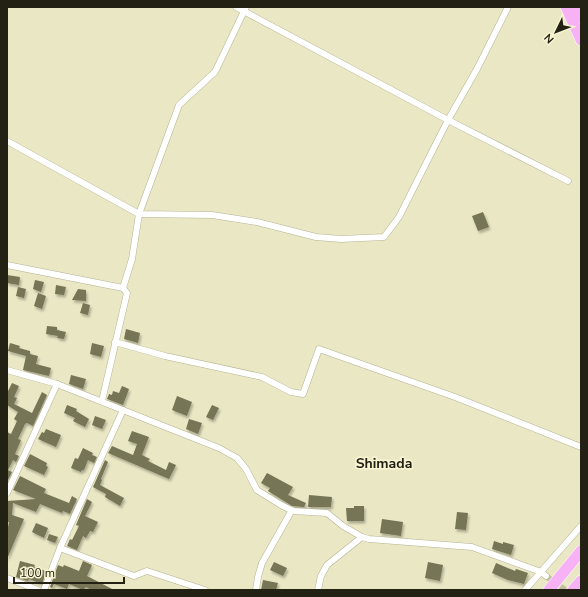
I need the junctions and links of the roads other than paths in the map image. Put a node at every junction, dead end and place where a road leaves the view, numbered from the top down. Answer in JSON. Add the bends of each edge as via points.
{"nodes":[{"id":1,"x":236,"y":7,"type":"edge"},
{"id":2,"x":508,"y":7,"type":"edge"},
{"id":3,"x":566,"y":7,"type":"edge"},
{"id":4,"x":576,"y":7,"type":"edge"},
{"id":5,"x":245,"y":9,"type":"edge"},
{"id":6,"x":581,"y":18,"type":"edge"},
{"id":7,"x":581,"y":40,"type":"edge"},
{"id":8,"x":448,"y":120,"type":"junction"},
{"id":9,"x":7,"y":141,"type":"edge"},
{"id":10,"x":568,"y":181,"type":"dead end"},
{"id":11,"x":139,"y":214,"type":"junction"},
{"id":12,"x":7,"y":265,"type":"edge"},
{"id":13,"x":123,"y":288,"type":"junction"},
{"id":14,"x":115,"y":342,"type":"junction"},
{"id":15,"x":7,"y":370,"type":"edge"},
{"id":16,"x":57,"y":384,"type":"junction"},
{"id":17,"x":102,"y":402,"type":"junction"},
{"id":18,"x":123,"y":410,"type":"junction"},
{"id":19,"x":581,"y":447,"type":"edge"},
{"id":20,"x":7,"y":493,"type":"edge"},
{"id":21,"x":292,"y":510,"type":"junction"},
{"id":22,"x":581,"y":526,"type":"edge"},
{"id":23,"x":362,"y":537,"type":"junction"},
{"id":24,"x":60,"y":548,"type":"junction"},
{"id":25,"x":581,"y":551,"type":"edge"},
{"id":26,"x":581,"y":561,"type":"edge"},
{"id":27,"x":541,"y":572,"type":"junction"},
{"id":28,"x":546,"y":576,"type":"tunnel mouth"},
{"id":29,"x":7,"y":578,"type":"edge"},
{"id":30,"x":581,"y":581,"type":"edge"},
{"id":31,"x":38,"y":590,"type":"edge"},
{"id":32,"x":44,"y":590,"type":"edge"},
{"id":33,"x":205,"y":590,"type":"edge"},
{"id":34,"x":256,"y":590,"type":"edge"},
{"id":35,"x":318,"y":590,"type":"edge"},
{"id":36,"x":525,"y":590,"type":"edge"},
{"id":37,"x":549,"y":590,"type":"edge"},
{"id":38,"x":554,"y":590,"type":"edge"},
{"id":39,"x":573,"y":590,"type":"edge"}],
"edges":[{"from":1,"to":5,"type":"street"},
{"from":2,"to":8,"type":"street"},
{"from":3,"to":7,"type":"highway"},
{"from":4,"to":6,"type":"highway"},
{"from":5,"to":8,"type":"street"},
{"from":5,"to":11,"type":"street","via":[[215,72],[179,105]]},
{"from":8,"to":10,"type":"street"},
{"from":8,"to":11,"type":"street","via":[[399,217],[384,237],[341,240],[212,215]]},
{"from":9,"to":11,"type":"street"},
{"from":11,"to":13,"type":"street","via":[[132,259]]},
{"from":12,"to":13,"type":"street"},
{"from":13,"to":14,"type":"street","via":[[127,293]]},
{"from":14,"to":17,"type":"street"},
{"from":14,"to":19,"type":"street","via":[[165,356],[262,377],[291,392],[303,394],[319,350],[455,397]]},
{"from":15,"to":16,"type":"street"},
{"from":16,"to":17,"type":"street"},
{"from":16,"to":20,"type":"street"},
{"from":17,"to":18,"type":"street"},
{"from":18,"to":21,"type":"street","via":[[238,458],[257,490]]},
{"from":18,"to":24,"type":"street"},
{"from":21,"to":23,"type":"street","via":[[327,513]]},
{"from":21,"to":34,"type":"street","via":[[262,564]]},
{"from":22,"to":27,"type":"street"},
{"from":23,"to":27,"type":"street","via":[[472,547]]},
{"from":23,"to":35,"type":"street","via":[[327,565]]},
{"from":24,"to":32,"type":"street"},
{"from":24,"to":33,"type":"street","via":[[134,576],[147,572]]},
{"from":25,"to":37,"type":"highway"},
{"from":26,"to":38,"type":"highway"},
{"from":27,"to":28,"type":"street"},
{"from":27,"to":36,"type":"street"},
{"from":29,"to":31,"type":"street"},
{"from":30,"to":39,"type":"highway"}]}
